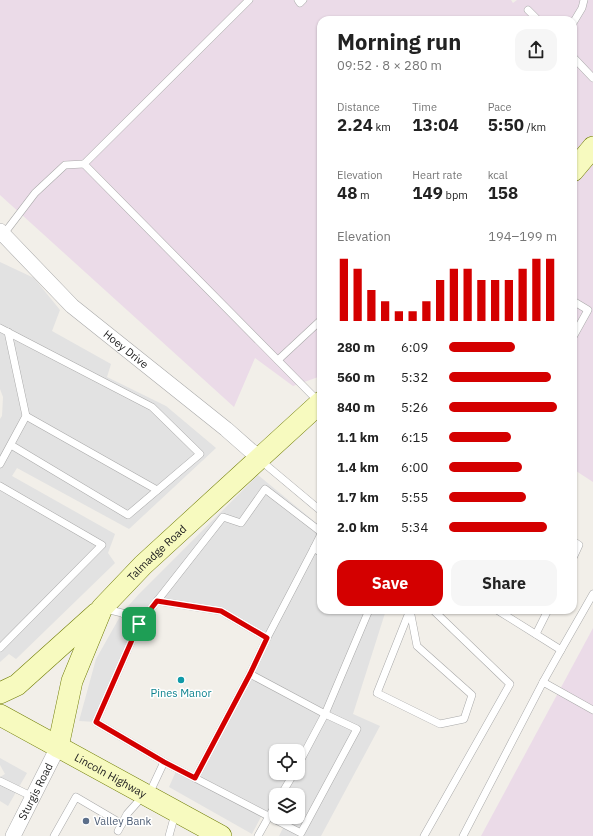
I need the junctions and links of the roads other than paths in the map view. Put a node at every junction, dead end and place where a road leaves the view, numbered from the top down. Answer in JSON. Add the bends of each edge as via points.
{"nodes":[{"id":1,"x":249,"y":0,"type":"edge"},
{"id":2,"x":298,"y":0,"type":"edge"},
{"id":3,"x":303,"y":0,"type":"edge"},
{"id":4,"x":584,"y":0,"type":"edge"},
{"id":5,"x":528,"y":10,"type":"dead end"},
{"id":6,"x":534,"y":16,"type":"edge"},
{"id":7,"x":577,"y":16,"type":"edge"},
{"id":8,"x":577,"y":61,"type":"edge"},
{"id":9,"x":593,"y":78,"type":"edge"},
{"id":10,"x":593,"y":147,"type":"edge"},
{"id":11,"x":84,"y":164,"type":"junction"},
{"id":12,"x":577,"y":166,"type":"edge"},
{"id":13,"x":1,"y":235,"type":"edge"},
{"id":14,"x":577,"y":303,"type":"edge"},
{"id":15,"x":317,"y":324,"type":"edge"},
{"id":16,"x":0,"y":328,"type":"edge"},
{"id":17,"x":577,"y":330,"type":"edge"},
{"id":18,"x":8,"y":332,"type":"junction"},
{"id":19,"x":278,"y":360,"type":"junction"},
{"id":20,"x":317,"y":399,"type":"edge"},
{"id":21,"x":317,"y":405,"type":"edge"},
{"id":22,"x":26,"y":416,"type":"junction"},
{"id":23,"x":12,"y":445,"type":"junction"},
{"id":24,"x":259,"y":458,"type":"junction"},
{"id":25,"x":0,"y":464,"type":"edge"},
{"id":26,"x":0,"y":486,"type":"edge"},
{"id":27,"x":158,"y":490,"type":"junction"},
{"id":28,"x":317,"y":509,"type":"edge"},
{"id":29,"x":317,"y":530,"type":"edge"},
{"id":30,"x":317,"y":542,"type":"edge"},
{"id":31,"x":314,"y":548,"type":"junction"},
{"id":32,"x":317,"y":550,"type":"edge"},
{"id":33,"x":593,"y":594,"type":"edge"},
{"id":34,"x":157,"y":601,"type":"junction"},
{"id":35,"x":102,"y":608,"type":"junction"},
{"id":36,"x":367,"y":614,"type":"edge"},
{"id":37,"x":408,"y":614,"type":"edge"},
{"id":38,"x":411,"y":614,"type":"edge"},
{"id":39,"x":437,"y":614,"type":"edge"},
{"id":40,"x":508,"y":614,"type":"edge"},
{"id":41,"x":546,"y":614,"type":"edge"},
{"id":42,"x":139,"y":624,"type":"junction"},
{"id":43,"x":536,"y":634,"type":"junction"},
{"id":44,"x":267,"y":638,"type":"junction"},
{"id":45,"x":0,"y":648,"type":"edge"},
{"id":46,"x":561,"y":650,"type":"junction"},
{"id":47,"x":250,"y":674,"type":"junction"},
{"id":48,"x":543,"y":682,"type":"junction"},
{"id":49,"x":0,"y":693,"type":"edge"},
{"id":50,"x":593,"y":710,"type":"edge"},
{"id":51,"x":325,"y":714,"type":"junction"},
{"id":52,"x":0,"y":715,"type":"edge"},
{"id":53,"x":58,"y":747,"type":"junction"},
{"id":54,"x":305,"y":752,"type":"edge"},
{"id":55,"x":164,"y":762,"type":"junction"},
{"id":56,"x":195,"y":778,"type":"junction"},
{"id":57,"x":0,"y":781,"type":"edge"},
{"id":58,"x":146,"y":795,"type":"junction"},
{"id":59,"x":33,"y":797,"type":"junction"},
{"id":60,"x":176,"y":812,"type":"junction"},
{"id":61,"x":269,"y":816,"type":"joint"},
{"id":62,"x":122,"y":824,"type":"junction"},
{"id":63,"x":284,"y":824,"type":"edge"},
{"id":64,"x":118,"y":831,"type":"dead end"},
{"id":65,"x":13,"y":836,"type":"edge"},
{"id":66,"x":54,"y":836,"type":"edge"},
{"id":67,"x":169,"y":836,"type":"edge"},
{"id":68,"x":221,"y":836,"type":"edge"},
{"id":69,"x":258,"y":836,"type":"edge"},
{"id":70,"x":424,"y":836,"type":"edge"},
{"id":71,"x":463,"y":836,"type":"edge"}],
"edges":[{"from":1,"to":11,"type":"lane"},
{"from":2,"to":3,"type":"lane","via":[[300,3]]},
{"from":4,"to":7,"type":"lane"},
{"from":5,"to":6,"type":"lane"},
{"from":8,"to":9,"type":"lane"},
{"from":10,"to":12,"type":"street"},
{"from":11,"to":13,"type":"lane","via":[[65,166],[35,193]]},
{"from":11,"to":19,"type":"lane"},
{"from":13,"to":24,"type":"street","name":"Hoey Drive","via":[[72,306]]},
{"from":14,"to":17,"type":"lane","via":[[588,310]]},
{"from":15,"to":19,"type":"lane"},
{"from":16,"to":18,"type":"lane"},
{"from":18,"to":22,"type":"lane"},
{"from":18,"to":27,"type":"lane","via":[[152,408],[200,454]]},
{"from":19,"to":20,"type":"lane"},
{"from":21,"to":24,"type":"street","name":"Talmadge Road"},
{"from":22,"to":23,"type":"lane"},
{"from":22,"to":27,"type":"lane"},
{"from":23,"to":25,"type":"lane"},
{"from":23,"to":27,"type":"lane","via":[[128,515]]},
{"from":24,"to":28,"type":"lane"},
{"from":24,"to":35,"type":"street","name":"Talmadge Road","via":[[143,565]]},
{"from":26,"to":45,"type":"lane","via":[[102,545]]},
{"from":29,"to":34,"type":"lane","via":[[265,489],[241,523],[224,517]]},
{"from":30,"to":31,"type":"lane"},
{"from":31,"to":32,"type":"lane"},
{"from":31,"to":44,"type":"lane"},
{"from":33,"to":46,"type":"lane"},
{"from":34,"to":42,"type":"lane"},
{"from":34,"to":44,"type":"lane","via":[[221,611]]},
{"from":35,"to":42,"type":"lane","via":[[122,613]]},
{"from":35,"to":49,"type":"street","via":[[17,685]]},
{"from":35,"to":53,"type":"street","name":"Talmadge Road","via":[[72,681]]},
{"from":36,"to":51,"type":"lane"},
{"from":37,"to":38,"type":"lane","via":[[377,693],[440,724],[464,719],[472,695],[417,646]]},
{"from":39,"to":70,"type":"lane","via":[[510,684]]},
{"from":40,"to":43,"type":"lane"},
{"from":41,"to":43,"type":"lane"},
{"from":42,"to":55,"type":"lane","via":[[96,722]]},
{"from":43,"to":46,"type":"lane"},
{"from":44,"to":47,"type":"lane"},
{"from":46,"to":48,"type":"lane"},
{"from":47,"to":51,"type":"lane"},
{"from":47,"to":56,"type":"lane"},
{"from":48,"to":50,"type":"lane"},
{"from":48,"to":71,"type":"lane"},
{"from":51,"to":54,"type":"lane"},
{"from":51,"to":63,"type":"lane","via":[[358,729],[301,833]]},
{"from":52,"to":53,"type":"street","name":"Lincoln Highway"},
{"from":53,"to":58,"type":"street","name":"Lincoln Highway"},
{"from":53,"to":59,"type":"street","name":"Sturgis Road"},
{"from":55,"to":56,"type":"lane"},
{"from":55,"to":58,"type":"lane"},
{"from":56,"to":61,"type":"lane"},
{"from":57,"to":59,"type":"lane"},
{"from":58,"to":60,"type":"street","name":"Lincoln Highway"},
{"from":58,"to":62,"type":"lane","via":[[127,814]]},
{"from":59,"to":65,"type":"street","name":"Sturgis Road"},
{"from":60,"to":67,"type":"lane"},
{"from":60,"to":68,"type":"street","name":"Lincoln Highway"},
{"from":61,"to":69,"type":"lane"},
{"from":62,"to":64,"type":"lane"},
{"from":62,"to":66,"type":"lane","via":[[76,797]]}]}
